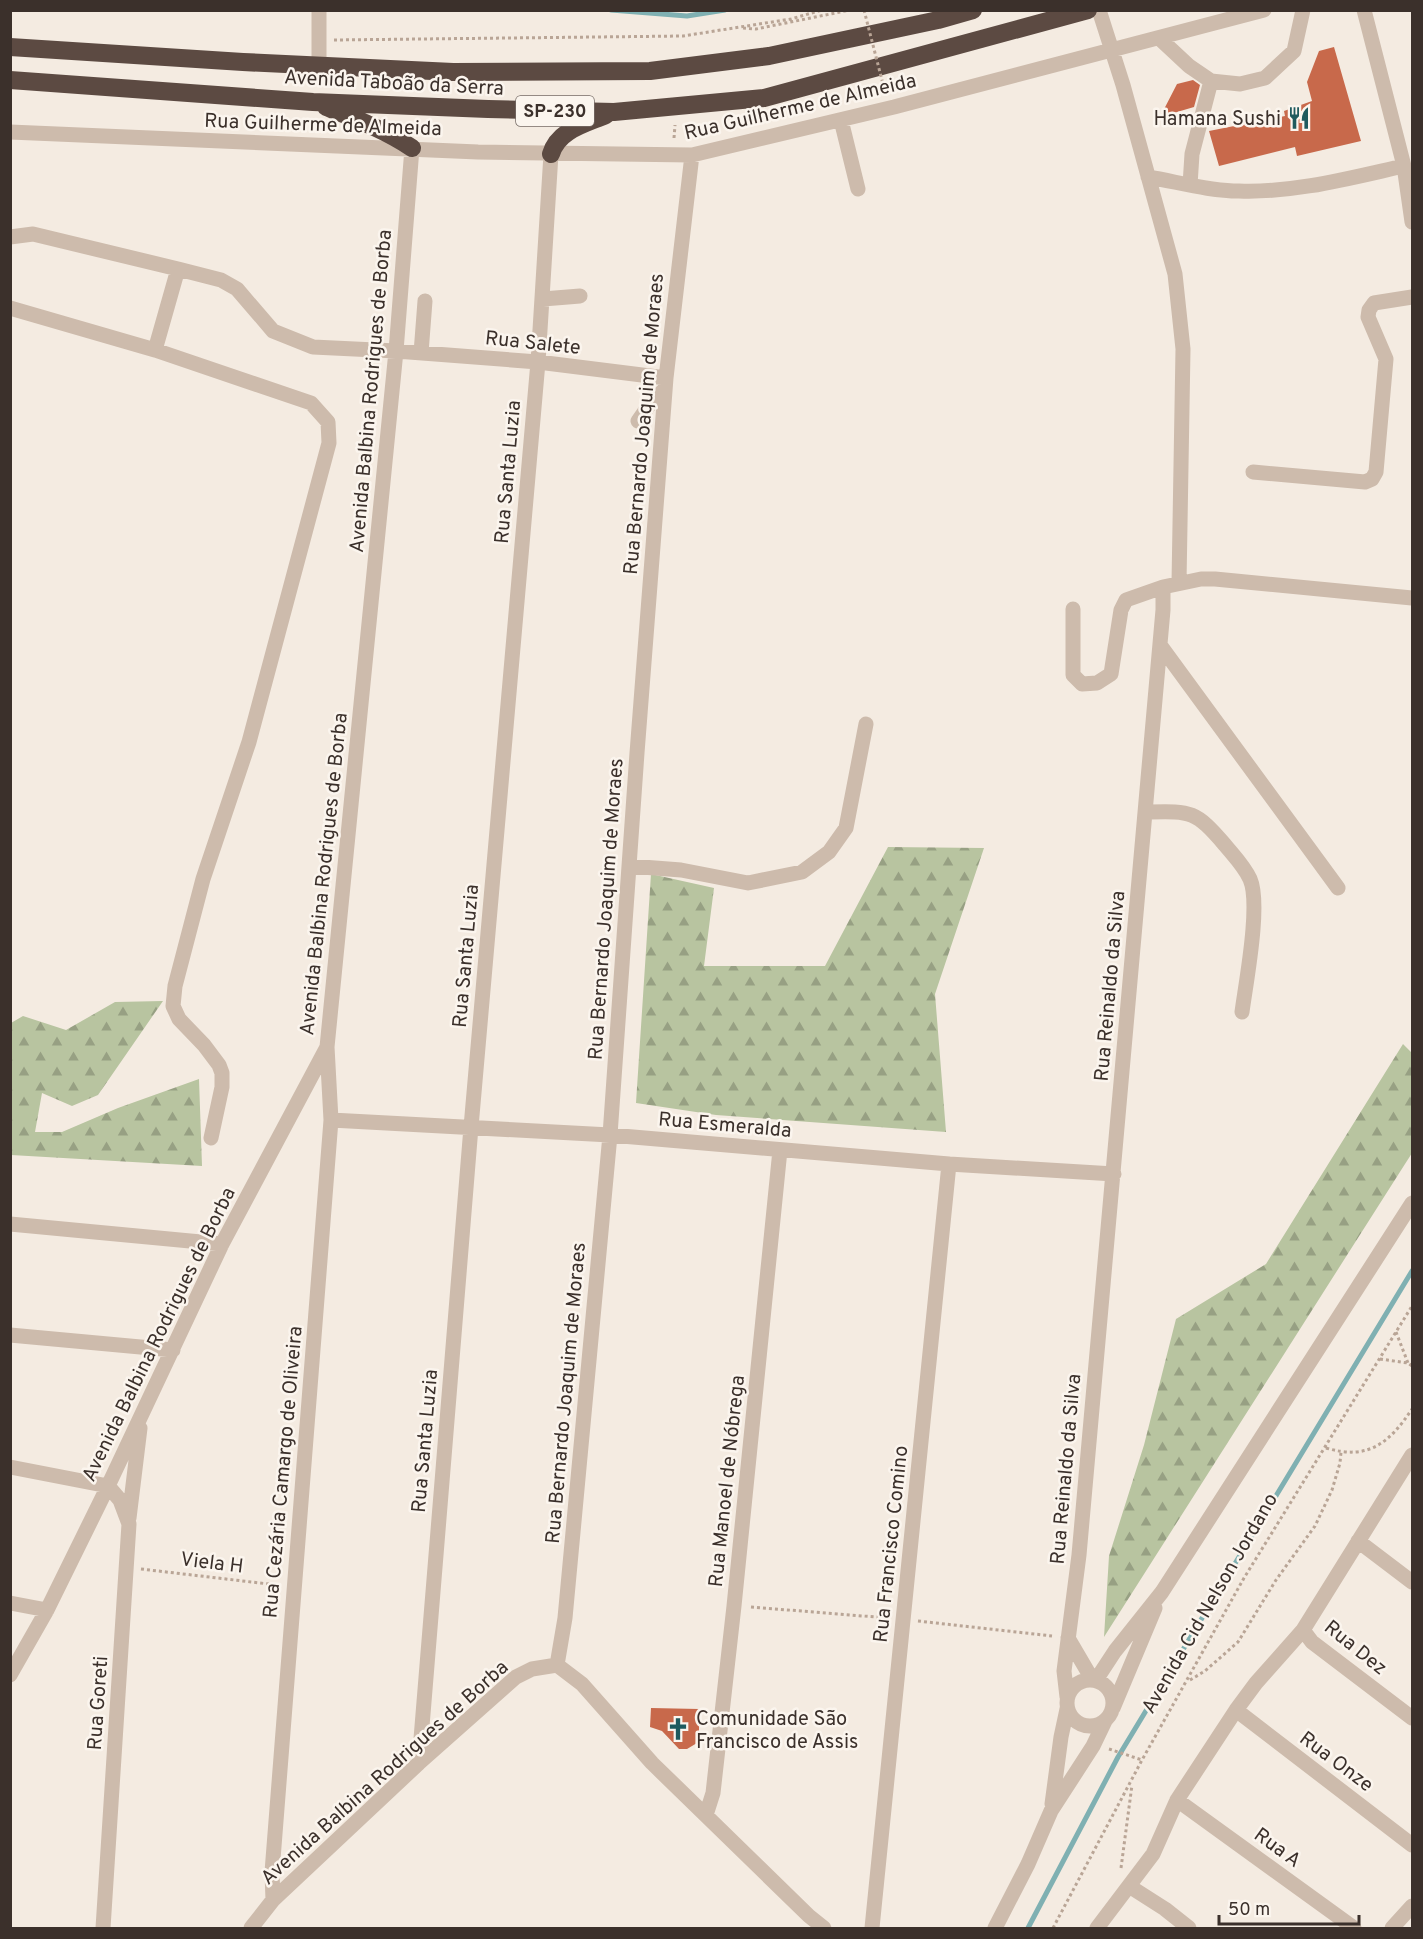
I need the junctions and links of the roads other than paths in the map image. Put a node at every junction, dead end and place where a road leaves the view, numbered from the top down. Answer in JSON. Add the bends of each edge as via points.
{"nodes":[{"id":1,"x":320,"y":10,"type":"edge"},
{"id":2,"x":973,"y":10,"type":"edge"},
{"id":3,"x":1088,"y":10,"type":"edge"},
{"id":4,"x":1099,"y":10,"type":"edge"},
{"id":5,"x":1264,"y":10,"type":"edge"},
{"id":6,"x":1304,"y":10,"type":"edge"},
{"id":7,"x":1370,"y":12,"type":"edge"},
{"id":8,"x":1159,"y":39,"type":"junction"},
{"id":9,"x":10,"y":47,"type":"edge"},
{"id":10,"x":1112,"y":51,"type":"junction"},
{"id":11,"x":319,"y":66,"type":"junction"},
{"id":12,"x":10,"y":80,"type":"edge"},
{"id":13,"x":1211,"y":81,"type":"junction"},
{"id":14,"x":313,"y":102,"type":"junction"},
{"id":15,"x":614,"y":112,"type":"junction"},
{"id":16,"x":841,"y":120,"type":"junction"},
{"id":17,"x":10,"y":132,"type":"edge"},
{"id":18,"x":412,"y":148,"type":"junction"},
{"id":19,"x":551,"y":154,"type":"junction"},
{"id":20,"x":692,"y":155,"type":"junction"},
{"id":21,"x":1404,"y":166,"type":"junction"},
{"id":22,"x":1148,"y":177,"type":"junction"},
{"id":23,"x":1190,"y":185,"type":"junction"},
{"id":24,"x":858,"y":189,"type":"dead end"},
{"id":25,"x":1413,"y":222,"type":"edge"},
{"id":26,"x":10,"y":237,"type":"edge"},
{"id":27,"x":178,"y":269,"type":"junction"},
{"id":28,"x":580,"y":296,"type":"dead end"},
{"id":29,"x":1413,"y":297,"type":"edge"},
{"id":30,"x":543,"y":299,"type":"junction"},
{"id":31,"x":425,"y":301,"type":"dead end"},
{"id":32,"x":10,"y":308,"type":"edge"},
{"id":33,"x":155,"y":350,"type":"junction"},
{"id":34,"x":396,"y":351,"type":"junction"},
{"id":35,"x":421,"y":353,"type":"junction"},
{"id":36,"x":538,"y":362,"type":"junction"},
{"id":37,"x":666,"y":383,"type":"junction"},
{"id":38,"x":638,"y":421,"type":"dead end"},
{"id":39,"x":1253,"y":472,"type":"dead end"},
{"id":40,"x":1179,"y":583,"type":"junction"},
{"id":41,"x":1163,"y":587,"type":"junction"},
{"id":42,"x":1413,"y":598,"type":"edge"},
{"id":43,"x":1073,"y":609,"type":"dead end"},
{"id":44,"x":1160,"y":645,"type":"junction"},
{"id":45,"x":866,"y":724,"type":"dead end"},
{"id":46,"x":1146,"y":812,"type":"junction"},
{"id":47,"x":628,"y":866,"type":"junction"},
{"id":48,"x":1338,"y":888,"type":"dead end"},
{"id":49,"x":1242,"y":1012,"type":"dead end"},
{"id":50,"x":327,"y":1047,"type":"junction"},
{"id":51,"x":331,"y":1120,"type":"junction"},
{"id":52,"x":471,"y":1127,"type":"junction"},
{"id":53,"x":610,"y":1135,"type":"junction"},
{"id":54,"x":211,"y":1138,"type":"dead end"},
{"id":55,"x":780,"y":1150,"type":"junction"},
{"id":56,"x":949,"y":1164,"type":"junction"},
{"id":57,"x":1114,"y":1174,"type":"junction"},
{"id":58,"x":1413,"y":1203,"type":"edge"},
{"id":59,"x":10,"y":1224,"type":"edge"},
{"id":60,"x":222,"y":1244,"type":"junction"},
{"id":61,"x":10,"y":1335,"type":"edge"},
{"id":62,"x":173,"y":1350,"type":"junction"},
{"id":63,"x":142,"y":1416,"type":"junction"},
{"id":64,"x":1413,"y":1455,"type":"edge"},
{"id":65,"x":10,"y":1467,"type":"edge"},
{"id":66,"x":108,"y":1486,"type":"junction"},
{"id":67,"x":129,"y":1524,"type":"junction"},
{"id":68,"x":1358,"y":1541,"type":"junction"},
{"id":69,"x":1413,"y":1582,"type":"edge"},
{"id":70,"x":1162,"y":1592,"type":"junction"},
{"id":71,"x":10,"y":1604,"type":"edge"},
{"id":72,"x":47,"y":1610,"type":"junction"},
{"id":73,"x":1303,"y":1630,"type":"junction"},
{"id":74,"x":1068,"y":1638,"type":"junction"},
{"id":75,"x":557,"y":1665,"type":"junction"},
{"id":76,"x":10,"y":1675,"type":"edge"},
{"id":77,"x":1094,"y":1680,"type":"junction"},
{"id":78,"x":1067,"y":1703,"type":"junction"},
{"id":79,"x":1236,"y":1710,"type":"junction"},
{"id":80,"x":1109,"y":1714,"type":"junction"},
{"id":81,"x":1413,"y":1718,"type":"edge"},
{"id":82,"x":419,"y":1763,"type":"junction"},
{"id":83,"x":1177,"y":1800,"type":"junction"},
{"id":84,"x":1051,"y":1810,"type":"junction"},
{"id":85,"x":706,"y":1815,"type":"junction"},
{"id":86,"x":1413,"y":1845,"type":"edge"},
{"id":87,"x":1131,"y":1884,"type":"junction"},
{"id":88,"x":273,"y":1900,"type":"junction"},
{"id":89,"x":1413,"y":1906,"type":"edge"},
{"id":90,"x":806,"y":1922,"type":"edge"},
{"id":91,"x":104,"y":1929,"type":"edge"},
{"id":92,"x":251,"y":1929,"type":"edge"},
{"id":93,"x":824,"y":1929,"type":"edge"},
{"id":94,"x":872,"y":1929,"type":"edge"},
{"id":95,"x":995,"y":1929,"type":"edge"},
{"id":96,"x":1097,"y":1929,"type":"edge"},
{"id":97,"x":1188,"y":1929,"type":"edge"},
{"id":98,"x":1354,"y":1929,"type":"edge"},
{"id":99,"x":1392,"y":1929,"type":"edge"}],
"edges":[{"from":1,"to":11,"type":"street"},
{"from":2,"to":11,"type":"highway","name":"Avenida Taboão da Serra","number":"SP-230","via":[[769,56],[650,70],[453,72]]},
{"from":3,"to":15,"type":"highway","name":"Avenida Taboão da Serra","number":"SP-230","via":[[764,98]]},
{"from":4,"to":10,"type":"street"},
{"from":5,"to":8,"type":"street","name":"Rua Guilherme de Almeida"},
{"from":6,"to":13,"type":"street","via":[[1294,51],[1265,78],[1240,84]]},
{"from":7,"to":21,"type":"street"},
{"from":8,"to":10,"type":"street","name":"Rua Guilherme de Almeida"},
{"from":8,"to":13,"type":"street"},
{"from":9,"to":11,"type":"highway","number":"SP-230"},
{"from":10,"to":16,"type":"street","name":"Rua Guilherme de Almeida"},
{"from":10,"to":22,"type":"street"},
{"from":12,"to":14,"type":"highway","name":"Avenida Taboão da Serra","number":"SP-230"},
{"from":13,"to":23,"type":"street","via":[[1192,154]]},
{"from":14,"to":15,"type":"highway","name":"Avenida Taboão da Serra","number":"SP-230"},
{"from":14,"to":18,"type":"highway","via":[[370,125]]},
{"from":15,"to":19,"type":"highway","via":[[563,134],[554,143]]},
{"from":16,"to":20,"type":"street","name":"Rua Guilherme de Almeida"},
{"from":16,"to":24,"type":"street"},
{"from":17,"to":18,"type":"street","name":"Rua Guilherme de Almeida"},
{"from":18,"to":19,"type":"street","name":"Rua Guilherme de Almeida"},
{"from":18,"to":34,"type":"street","name":"Avenida Balbina Rodrigues de Borba"},
{"from":19,"to":20,"type":"street","name":"Rua Guilherme de Almeida"},
{"from":19,"to":30,"type":"street","name":"Rua Santa Luzia"},
{"from":20,"to":37,"type":"street","name":"Rua Bernardo Joaquim de Moraes"},
{"from":21,"to":23,"type":"street","via":[[1322,184],[1271,190],[1238,192]]},
{"from":21,"to":25,"type":"street"},
{"from":22,"to":23,"type":"street"},
{"from":22,"to":40,"type":"street","via":[[1174,274],[1183,349]]},
{"from":26,"to":27,"type":"street","name":"Rua Salete","via":[[33,234]]},
{"from":27,"to":33,"type":"street"},
{"from":27,"to":34,"type":"street","name":"Rua Salete","via":[[221,280],[237,289],[273,331],[313,347]]},
{"from":28,"to":30,"type":"street"},
{"from":29,"to":39,"type":"street","via":[[1374,303],[1369,310],[1368,317],[1386,359],[1376,472],[1372,479],[1365,482]]},
{"from":30,"to":36,"type":"street","name":"Rua Santa Luzia"},
{"from":31,"to":35,"type":"street"},
{"from":32,"to":33,"type":"street"},
{"from":33,"to":54,"type":"street","via":[[311,403],[328,422],[329,442],[249,742],[203,879],[175,986],[173,1006],[179,1019],[204,1045],[222,1073]]},
{"from":34,"to":35,"type":"street","name":"Rua Salete"},
{"from":34,"to":50,"type":"street","name":"Avenida Balbina Rodrigues de Borba"},
{"from":35,"to":36,"type":"street","name":"Rua Salete"},
{"from":36,"to":37,"type":"street","name":"Rua Salete"},
{"from":36,"to":52,"type":"street","name":"Rua Santa Luzia"},
{"from":37,"to":38,"type":"street"},
{"from":37,"to":47,"type":"street","name":"Rua Bernardo Joaquim de Moraes"},
{"from":40,"to":41,"type":"street"},
{"from":40,"to":42,"type":"street","via":[[1215,579]]},
{"from":41,"to":43,"type":"street","via":[[1126,600],[1111,674],[1098,683],[1082,684],[1073,675]]},
{"from":41,"to":44,"type":"street","name":"Rua Reinaldo da Silva"},
{"from":44,"to":46,"type":"street","name":"Rua Reinaldo da Silva"},
{"from":44,"to":48,"type":"street"},
{"from":45,"to":47,"type":"street","via":[[846,828],[830,852],[802,872],[748,883],[681,870]]},
{"from":46,"to":49,"type":"street","via":[[1196,816],[1242,864],[1250,880],[1254,909]]},
{"from":46,"to":57,"type":"street","name":"Rua Reinaldo da Silva"},
{"from":47,"to":53,"type":"street","name":"Rua Bernardo Joaquim de Moraes"},
{"from":50,"to":51,"type":"street","name":"Rua Cezária Camargo de Oliveira"},
{"from":50,"to":60,"type":"street","name":"Avenida Balbina Rodrigues de Borba"},
{"from":51,"to":52,"type":"street","name":"Rua Esmeralda"},
{"from":51,"to":88,"type":"street","name":"Rua Cezária Camargo de Oliveira","via":[[272,1872]]},
{"from":52,"to":53,"type":"street","name":"Rua Esmeralda"},
{"from":52,"to":82,"type":"street","name":"Rua Santa Luzia"},
{"from":53,"to":55,"type":"street","name":"Rua Esmeralda"},
{"from":53,"to":75,"type":"street","name":"Rua Bernardo Joaquim de Moraes","via":[[565,1618]]},
{"from":55,"to":56,"type":"street","name":"Rua Esmeralda"},
{"from":55,"to":85,"type":"street","name":"Rua Manoel de Nóbrega","via":[[734,1606],[713,1793]]},
{"from":56,"to":57,"type":"street","name":"Rua Esmeralda"},
{"from":56,"to":94,"type":"street","name":"Rua Francisco Comino"},
{"from":57,"to":74,"type":"street","name":"Rua Reinaldo da Silva"},
{"from":58,"to":70,"type":"street","name":"Avenida Cid Nelson Jordano"},
{"from":59,"to":60,"type":"street"},
{"from":60,"to":62,"type":"street","name":"Avenida Balbina Rodrigues de Borba"},
{"from":61,"to":62,"type":"street"},
{"from":62,"to":63,"type":"street","name":"Avenida Balbina Rodrigues de Borba"},
{"from":63,"to":66,"type":"street","name":"Avenida Balbina Rodrigues de Borba"},
{"from":63,"to":67,"type":"street"},
{"from":64,"to":68,"type":"street"},
{"from":65,"to":66,"type":"street"},
{"from":66,"to":67,"type":"street","name":"Rua Goreti","via":[[120,1500]]},
{"from":66,"to":72,"type":"street","name":"Avenida Balbina Rodrigues de Borba"},
{"from":67,"to":91,"type":"street","name":"Rua Goreti"},
{"from":68,"to":69,"type":"street"},
{"from":68,"to":73,"type":"street"},
{"from":70,"to":77,"type":"street","name":"Avenida Cid Nelson Jordano"},
{"from":70,"to":80,"type":"street","name":"Avenida Cid Nelson Jordano"},
{"from":71,"to":72,"type":"street"},
{"from":72,"to":76,"type":"street","name":"Avenida Balbina Rodrigues de Borba"},
{"from":73,"to":79,"type":"street"},
{"from":73,"to":81,"type":"street","name":"Rua Dez","via":[[1312,1642]]},
{"from":74,"to":77,"type":"street"},
{"from":74,"to":78,"type":"street","name":"Rua Reinaldo da Silva","via":[[1064,1671]]},
{"from":75,"to":82,"type":"street","name":"Avenida Balbina Rodrigues de Borba","via":[[532,1669],[516,1677]]},
{"from":75,"to":85,"type":"street","via":[[582,1684],[652,1763]]},
{"from":77,"to":78,"type":"street","via":[[1077,1683]]},
{"from":77,"to":80,"type":"street","via":[[1110,1690],[1114,1702]]},
{"from":78,"to":80,"type":"street","via":[[1076,1722],[1083,1725],[1098,1725]]},
{"from":78,"to":84,"type":"street","name":"Avenida Cid Nelson Jordano"},
{"from":79,"to":83,"type":"street"},
{"from":79,"to":86,"type":"street","name":"Rua Onze"},
{"from":80,"to":84,"type":"street","name":"Avenida Cid Nelson Jordano"},
{"from":82,"to":88,"type":"street","name":"Avenida Balbina Rodrigues de Borba"},
{"from":83,"to":87,"type":"street","via":[[1153,1854]]},
{"from":83,"to":98,"type":"street","name":"Rua A"},
{"from":84,"to":95,"type":"street","name":"Avenida Cid Nelson Jordano"},
{"from":85,"to":90,"type":"street"},
{"from":87,"to":96,"type":"street"},
{"from":87,"to":97,"type":"street"},
{"from":88,"to":92,"type":"street","name":"Avenida Balbina Rodrigues de Borba"},
{"from":89,"to":99,"type":"street"},
{"from":90,"to":93,"type":"street"}]}
